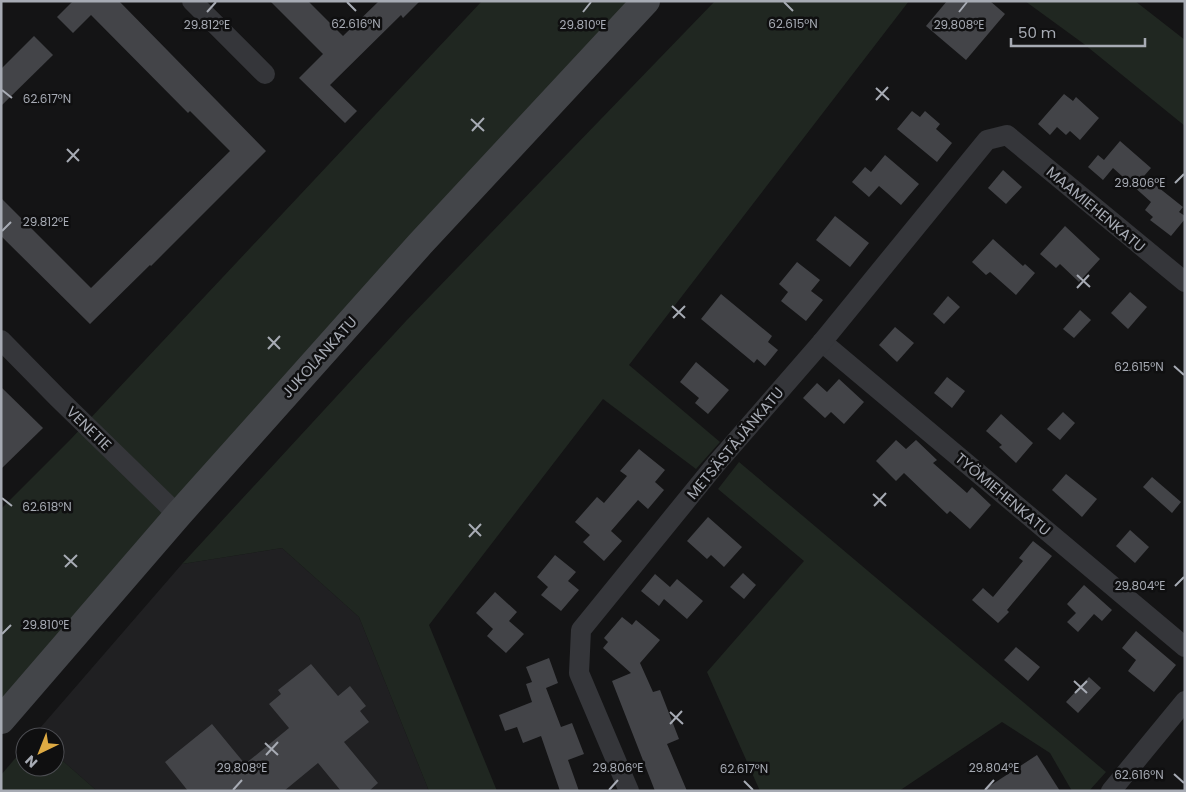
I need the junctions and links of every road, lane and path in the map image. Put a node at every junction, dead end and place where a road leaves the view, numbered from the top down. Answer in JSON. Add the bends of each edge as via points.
{"nodes":[{"id":1,"x":192,"y":1,"type":"edge"},
{"id":2,"x":646,"y":1,"type":"edge"},
{"id":3,"x":265,"y":74,"type":"dead end"},
{"id":4,"x":1007,"y":135,"type":"joint"},
{"id":5,"x":1185,"y":282,"type":"edge"},
{"id":6,"x":1,"y":340,"type":"edge"},
{"id":7,"x":822,"y":342,"type":"junction"},
{"id":8,"x":178,"y":515,"type":"junction"},
{"id":9,"x":1185,"y":647,"type":"edge"},
{"id":10,"x":1185,"y":701,"type":"edge"},
{"id":11,"x":1,"y":720,"type":"edge"},
{"id":12,"x":629,"y":791,"type":"edge"},
{"id":13,"x":1111,"y":791,"type":"edge"}],
"edges":[{"from":1,"to":3,"type":"street"},
{"from":2,"to":8,"type":"main road","name":"JUKOLANKATU","via":[[420,244]]},
{"from":4,"to":5,"type":"street","name":"MAAMIEHENKATU"},
{"from":4,"to":7,"type":"street","name":"METSÄSTÄJÄNKATU","via":[[987,140]]},
{"from":6,"to":8,"type":"street","name":"VENETIE"},
{"from":7,"to":9,"type":"street","name":"TYÖMIEHENKATU"},
{"from":7,"to":12,"type":"street","name":"METSÄSTÄJÄNKATU","via":[[716,464],[581,630],[580,672]]},
{"from":8,"to":11,"type":"main road","name":"JUKOLANKATU"},
{"from":10,"to":13,"type":"street"}]}
